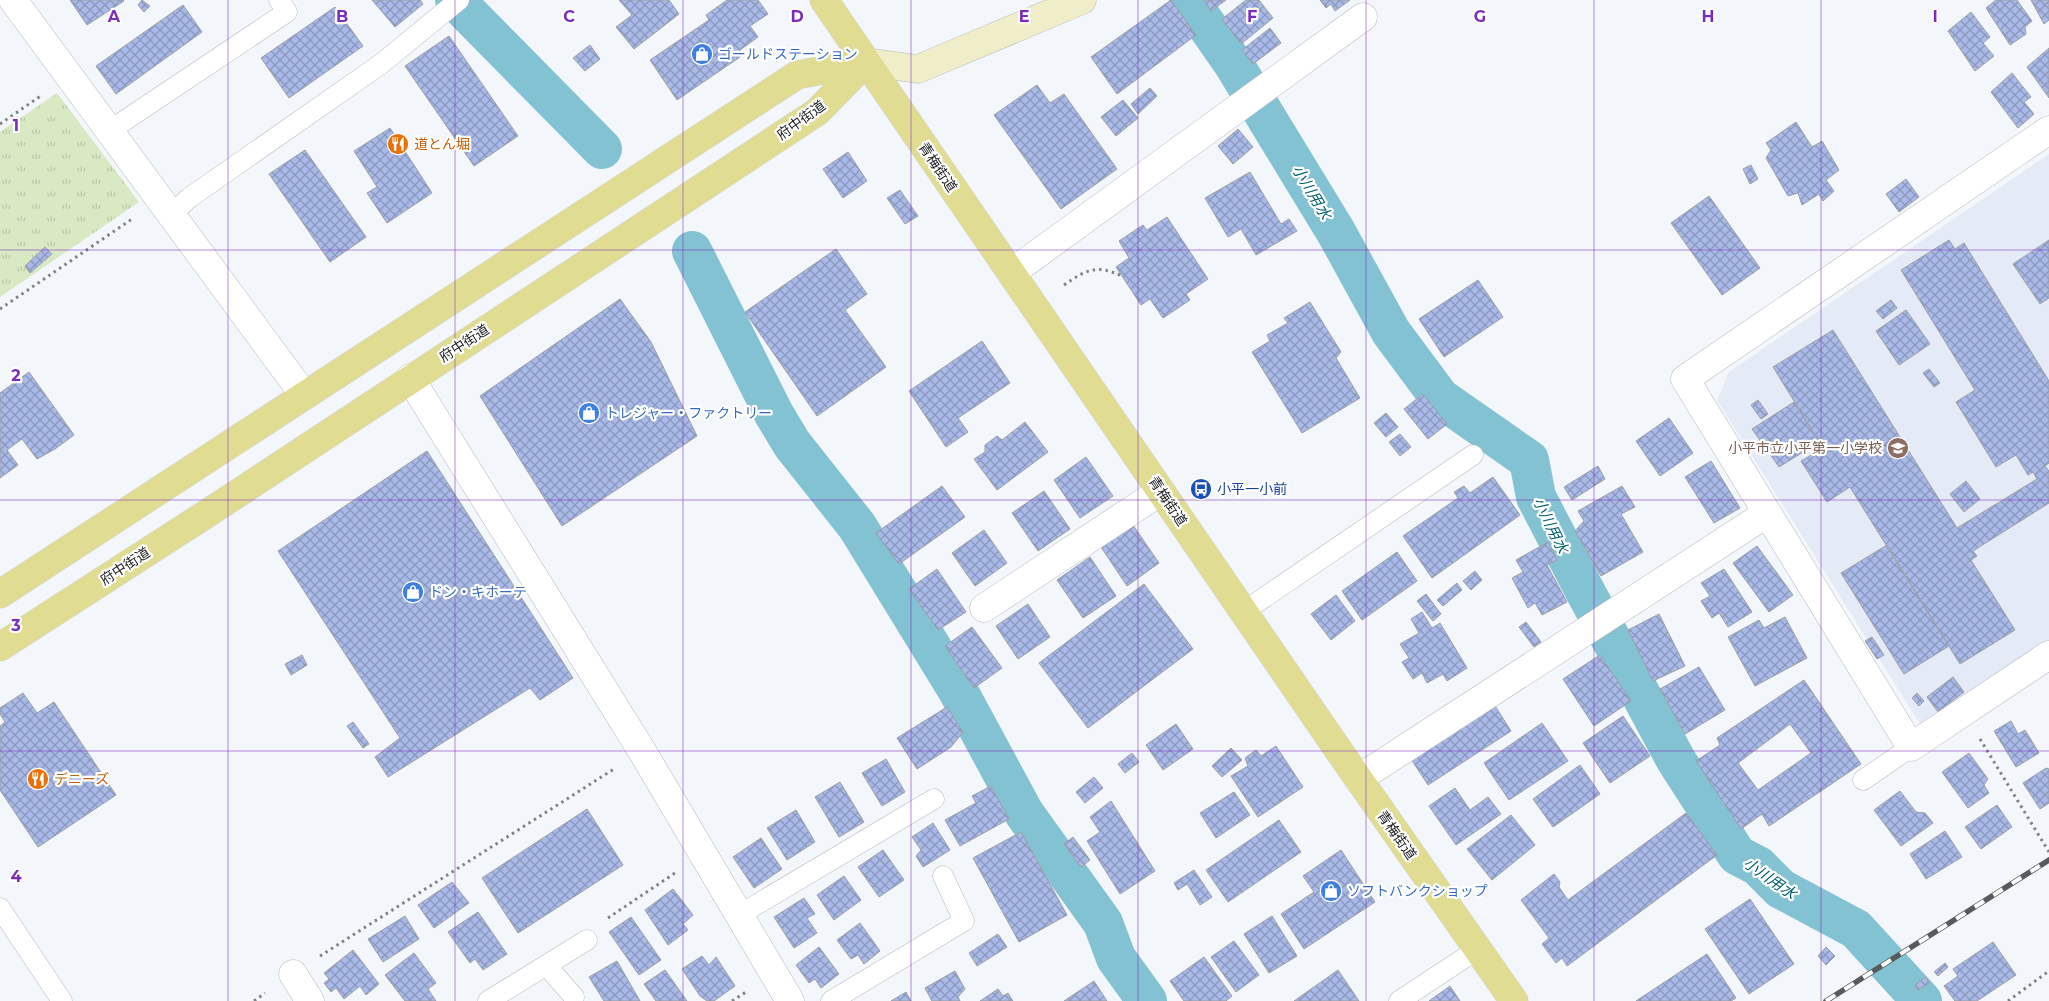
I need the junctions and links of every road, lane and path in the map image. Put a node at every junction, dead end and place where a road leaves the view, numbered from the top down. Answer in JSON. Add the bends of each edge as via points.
{"nodes":[{"id":1,"x":13,"y":0,"type":"edge"},
{"id":2,"x":279,"y":0,"type":"edge"},
{"id":3,"x":824,"y":0,"type":"edge"},
{"id":4,"x":1082,"y":0,"type":"edge"},
{"id":5,"x":452,"y":5,"type":"edge"},
{"id":6,"x":1363,"y":17,"type":"dead end"},
{"id":7,"x":866,"y":62,"type":"junction"},
{"id":8,"x":69,"y":77,"type":"junction"},
{"id":9,"x":0,"y":124,"type":"edge"},
{"id":10,"x":2049,"y":130,"type":"edge"},
{"id":11,"x":109,"y":131,"type":"junction"},
{"id":12,"x":165,"y":208,"type":"junction"},
{"id":13,"x":1011,"y":273,"type":"junction"},
{"id":14,"x":1122,"y":276,"type":"dead end"},
{"id":15,"x":1064,"y":285,"type":"dead end"},
{"id":16,"x":0,"y":309,"type":"edge"},
{"id":17,"x":410,"y":378,"type":"junction"},
{"id":18,"x":304,"y":395,"type":"junction"},
{"id":19,"x":1473,"y":455,"type":"dead end"},
{"id":20,"x":1161,"y":491,"type":"junction"},
{"id":21,"x":1766,"y":514,"type":"junction"},
{"id":22,"x":0,"y":594,"type":"edge"},
{"id":23,"x":984,"y":608,"type":"dead end"},
{"id":24,"x":1243,"y":612,"type":"junction"},
{"id":25,"x":0,"y":647,"type":"edge"},
{"id":26,"x":2049,"y":656,"type":"edge"},
{"id":27,"x":1964,"y":713,"type":"junction"},
{"id":28,"x":1911,"y":747,"type":"junction"},
{"id":29,"x":642,"y":751,"type":"junction"},
{"id":30,"x":1358,"y":779,"type":"junction"},
{"id":31,"x":1863,"y":780,"type":"dead end"},
{"id":32,"x":934,"y":799,"type":"dead end"},
{"id":33,"x":2049,"y":852,"type":"edge"},
{"id":34,"x":703,"y":854,"type":"junction"},
{"id":35,"x":942,"y":876,"type":"dead end"},
{"id":36,"x":0,"y":908,"type":"edge"},
{"id":37,"x":739,"y":915,"type":"junction"},
{"id":38,"x":587,"y":940,"type":"joint"},
{"id":39,"x":1478,"y":949,"type":"junction"},
{"id":40,"x":546,"y":965,"type":"junction"},
{"id":41,"x":2049,"y":970,"type":"edge"},
{"id":42,"x":293,"y":974,"type":"junction"},
{"id":43,"x":574,"y":997,"type":"dead end"},
{"id":44,"x":62,"y":1001,"type":"edge"},
{"id":45,"x":254,"y":1001,"type":"edge"},
{"id":46,"x":310,"y":1001,"type":"edge"},
{"id":47,"x":488,"y":1001,"type":"edge"},
{"id":48,"x":790,"y":1001,"type":"edge"},
{"id":49,"x":831,"y":1001,"type":"edge"},
{"id":50,"x":1399,"y":1001,"type":"edge"},
{"id":51,"x":1514,"y":1001,"type":"edge"},
{"id":52,"x":2008,"y":1001,"type":"edge"}],
"edges":[{"from":1,"to":8,"type":"street"},
{"from":2,"to":11,"type":"lane","via":[[287,12]]},
{"from":3,"to":7,"type":"main road","name":"青梅街道"},
{"from":4,"to":7,"type":"street","via":[[918,69]]},
{"from":5,"to":12,"type":"lane","via":[[381,64],[188,198]]},
{"from":6,"to":13,"type":"street"},
{"from":7,"to":13,"type":"main road","name":"青梅街道"},
{"from":7,"to":17,"type":"main road","name":"府中街道","via":[[817,112]]},
{"from":7,"to":18,"type":"main road","via":[[797,75]]},
{"from":8,"to":9,"type":"path"},
{"from":8,"to":11,"type":"street"},
{"from":10,"to":21,"type":"street","via":[[1685,379]]},
{"from":11,"to":12,"type":"street"},
{"from":12,"to":16,"type":"path"},
{"from":12,"to":18,"type":"street"},
{"from":13,"to":20,"type":"main road","name":"青梅街道"},
{"from":14,"to":15,"type":"path","via":[[1107,269],[1084,272]]},
{"from":17,"to":25,"type":"main road","name":"府中街道"},
{"from":17,"to":29,"type":"street"},
{"from":18,"to":22,"type":"main road"},
{"from":19,"to":24,"type":"lane"},
{"from":20,"to":23,"type":"street"},
{"from":20,"to":24,"type":"main road","name":"青梅街道"},
{"from":21,"to":28,"type":"street"},
{"from":21,"to":30,"type":"street"},
{"from":24,"to":30,"type":"main road","name":"青梅街道"},
{"from":26,"to":27,"type":"street"},
{"from":27,"to":28,"type":"street"},
{"from":27,"to":33,"type":"path"},
{"from":28,"to":31,"type":"lane"},
{"from":29,"to":34,"type":"street"},
{"from":29,"to":42,"type":"path"},
{"from":30,"to":39,"type":"main road","name":"青梅街道"},
{"from":32,"to":37,"type":"lane"},
{"from":34,"to":37,"type":"street"},
{"from":34,"to":38,"type":"path","via":[[598,924]]},
{"from":35,"to":49,"type":"lane","via":[[964,921]]},
{"from":36,"to":44,"type":"lane"},
{"from":37,"to":48,"type":"street"},
{"from":38,"to":40,"type":"lane"},
{"from":39,"to":50,"type":"lane"},
{"from":39,"to":51,"type":"main road","name":"青梅街道"},
{"from":40,"to":43,"type":"lane"},
{"from":40,"to":47,"type":"lane"},
{"from":41,"to":52,"type":"path"},
{"from":42,"to":45,"type":"path"},
{"from":42,"to":46,"type":"street"}]}
